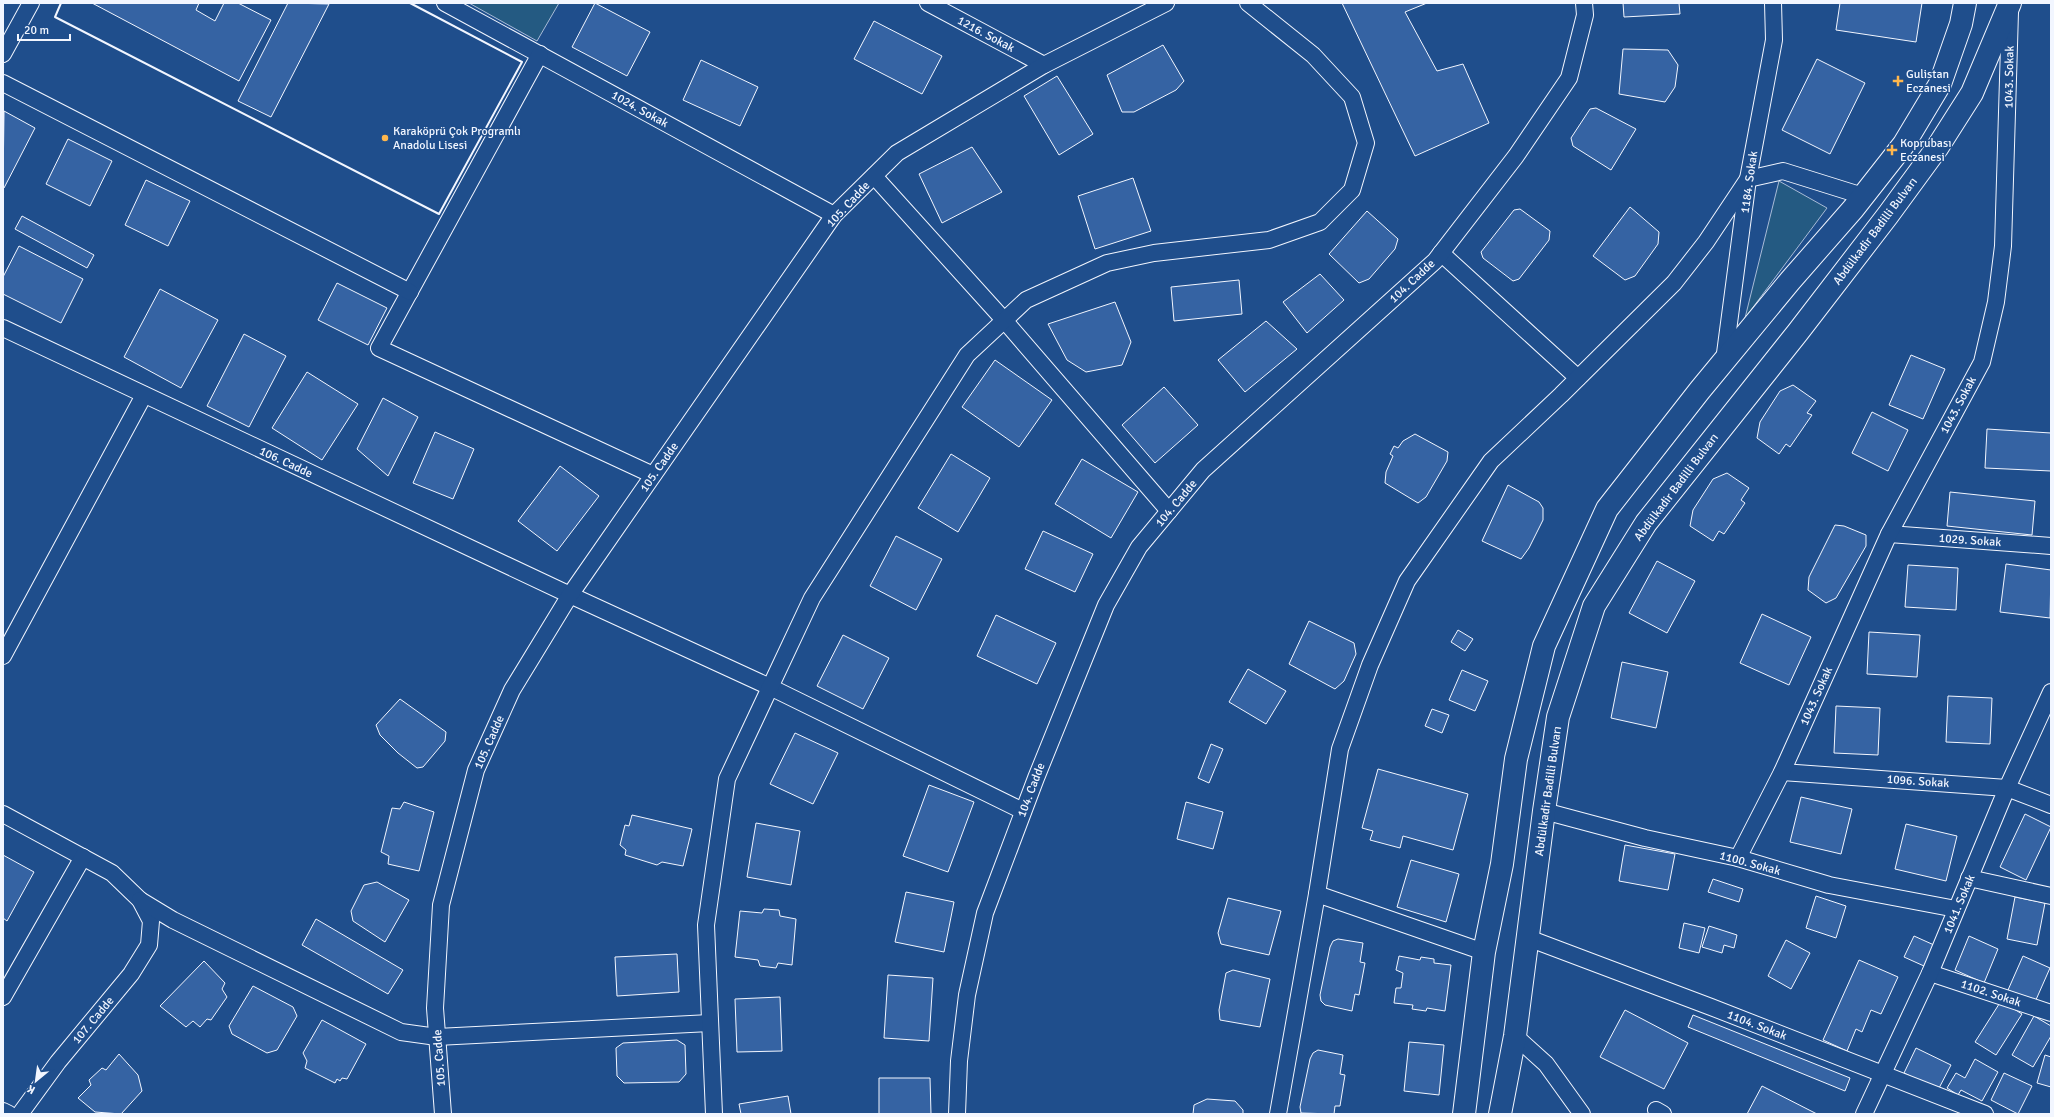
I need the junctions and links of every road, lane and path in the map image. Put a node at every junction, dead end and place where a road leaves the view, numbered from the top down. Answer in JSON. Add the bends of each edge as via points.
{"nodes":[{"id":1,"x":31,"y":3,"type":"edge"},
{"id":2,"x":445,"y":3,"type":"edge"},
{"id":3,"x":928,"y":3,"type":"edge"},
{"id":4,"x":1166,"y":3,"type":"edge"},
{"id":5,"x":1248,"y":3,"type":"edge"},
{"id":6,"x":1584,"y":3,"type":"edge"},
{"id":7,"x":1773,"y":3,"type":"edge"},
{"id":8,"x":1965,"y":3,"type":"edge"},
{"id":9,"x":2010,"y":5,"type":"edge"},
{"id":10,"x":3,"y":54,"type":"edge"},
{"id":11,"x":540,"y":54,"type":"junction"},
{"id":12,"x":1044,"y":65,"type":"junction"},
{"id":13,"x":3,"y":83,"type":"edge"},
{"id":14,"x":874,"y":176,"type":"junction"},
{"id":15,"x":1748,"y":179,"type":"junction"},
{"id":16,"x":1863,"y":196,"type":"junction"},
{"id":17,"x":834,"y":215,"type":"junction"},
{"id":18,"x":1441,"y":252,"type":"junction"},
{"id":19,"x":410,"y":292,"type":"junction"},
{"id":20,"x":1004,"y":320,"type":"junction"},
{"id":21,"x":3,"y":328,"type":"edge"},
{"id":22,"x":1724,"y":361,"type":"junction"},
{"id":23,"x":1578,"y":378,"type":"junction"},
{"id":24,"x":144,"y":395,"type":"junction"},
{"id":25,"x":653,"y":475,"type":"junction"},
{"id":26,"x":1169,"y":511,"type":"junction"},
{"id":27,"x":1888,"y":534,"type":"junction"},
{"id":28,"x":2051,"y":546,"type":"edge"},
{"id":29,"x":570,"y":595,"type":"junction"},
{"id":30,"x":3,"y":656,"type":"edge"},
{"id":31,"x":770,"y":686,"type":"junction"},
{"id":32,"x":2051,"y":692,"type":"edge"},
{"id":33,"x":1782,"y":772,"type":"junction"},
{"id":34,"x":2007,"y":788,"type":"junction"},
{"id":35,"x":2051,"y":805,"type":"edge"},
{"id":36,"x":1023,"y":811,"type":"junction"},
{"id":37,"x":1544,"y":811,"type":"junction"},
{"id":38,"x":3,"y":814,"type":"edge"},
{"id":39,"x":83,"y":857,"type":"junction"},
{"id":40,"x":1738,"y":858,"type":"junction"},
{"id":41,"x":1970,"y":878,"type":"junction"},
{"id":42,"x":1317,"y":894,"type":"junction"},
{"id":43,"x":2051,"y":896,"type":"edge"},
{"id":44,"x":140,"y":900,"type":"junction"},
{"id":45,"x":1956,"y":909,"type":"junction"},
{"id":46,"x":1528,"y":938,"type":"junction"},
{"id":47,"x":1484,"y":952,"type":"junction"},
{"id":48,"x":1930,"y":973,"type":"junction"},
{"id":49,"x":3,"y":997,"type":"edge"},
{"id":50,"x":2051,"y":1013,"type":"edge"},
{"id":51,"x":710,"y":1023,"type":"junction"},
{"id":52,"x":1515,"y":1036,"type":"junction"},
{"id":53,"x":437,"y":1037,"type":"junction"},
{"id":54,"x":1882,"y":1075,"type":"junction"},
{"id":55,"x":3,"y":1111,"type":"edge"},
{"id":56,"x":9,"y":1114,"type":"edge"},
{"id":57,"x":20,"y":1114,"type":"edge"},
{"id":58,"x":442,"y":1114,"type":"edge"},
{"id":59,"x":714,"y":1114,"type":"edge"},
{"id":60,"x":957,"y":1114,"type":"edge"},
{"id":61,"x":1278,"y":1114,"type":"edge"},
{"id":62,"x":1464,"y":1114,"type":"edge"},
{"id":63,"x":1500,"y":1114,"type":"edge"},
{"id":64,"x":1582,"y":1114,"type":"edge"},
{"id":65,"x":1864,"y":1114,"type":"edge"},
{"id":66,"x":1985,"y":1114,"type":"edge"}],
"edges":[{"from":1,"to":10,"type":"street"},
{"from":2,"to":11,"type":"street","name":"1024. Sokak"},
{"from":3,"to":12,"type":"street","name":"1216. Sokak"},
{"from":4,"to":12,"type":"street","name":"105. Cadde"},
{"from":5,"to":20,"type":"street","via":[[1313,54],[1352,97],[1366,143],[1352,190],[1320,222],[1269,240],[1154,253],[1106,263],[1026,300]]},
{"from":6,"to":18,"type":"street","name":"104. Cadde","via":[[1585,15],[1569,78],[1516,156]]},
{"from":7,"to":15,"type":"street","name":"1184. Sokak","via":[[1774,40]]},
{"from":8,"to":16,"type":"main road","via":[[1961,24],[1940,84],[1904,144]]},
{"from":9,"to":27,"type":"street","name":"1043. Sokak","via":[[2003,246],[1994,309],[1982,362]]},
{"from":9,"to":37,"type":"main road","name":"Abdülkadir Badilli Bulvarı","via":[[1972,93],[1937,148],[1798,332],[1646,523],[1594,606],[1558,717]]},
{"from":11,"to":17,"type":"street","name":"1024. Sokak"},
{"from":11,"to":19,"type":"street"},
{"from":12,"to":14,"type":"street","name":"105. Cadde","via":[[897,153]]},
{"from":13,"to":19,"type":"street"},
{"from":14,"to":17,"type":"street","name":"105. Cadde"},
{"from":14,"to":20,"type":"street"},
{"from":15,"to":16,"type":"street","via":[[1783,171]]},
{"from":15,"to":22,"type":"street","name":"1184. Sokak"},
{"from":15,"to":23,"type":"street","via":[[1706,242],[1674,283]]},
{"from":16,"to":22,"type":"main road"},
{"from":17,"to":25,"type":"street","name":"105. Cadde"},
{"from":18,"to":23,"type":"street"},
{"from":18,"to":26,"type":"street","name":"104. Cadde","via":[[1435,261],[1203,470]]},
{"from":19,"to":25,"type":"street","via":[[379,348]]},
{"from":20,"to":26,"type":"street"},
{"from":20,"to":31,"type":"street","via":[[967,355],[816,591]]},
{"from":21,"to":24,"type":"street","name":"106. Cadde"},
{"from":22,"to":47,"type":"main road","via":[[1607,509],[1544,646],[1516,759],[1502,864]]},
{"from":23,"to":42,"type":"street","via":[[1491,461],[1407,581],[1370,665],[1340,749]]},
{"from":24,"to":29,"type":"street","name":"106. Cadde"},
{"from":24,"to":30,"type":"street"},
{"from":25,"to":29,"type":"street","name":"105. Cadde"},
{"from":26,"to":36,"type":"street","name":"104. Cadde","via":[[1139,547],[1106,604]]},
{"from":27,"to":28,"type":"street","name":"1029. Sokak"},
{"from":27,"to":33,"type":"street","name":"1043. Sokak"},
{"from":29,"to":31,"type":"street","name":"106. Cadde"},
{"from":29,"to":53,"type":"street","name":"105. Cadde","via":[[512,690],[476,770],[441,905],[435,1008]]},
{"from":31,"to":36,"type":"street","name":"106. Cadde"},
{"from":31,"to":51,"type":"street","via":[[727,779],[706,925]]},
{"from":32,"to":34,"type":"street","name":"1041. Sokak"},
{"from":33,"to":34,"type":"street","name":"1096. Sokak"},
{"from":33,"to":40,"type":"street","name":"1043. Sokak"},
{"from":34,"to":35,"type":"street","name":"1096. Sokak"},
{"from":34,"to":41,"type":"street","name":"1041. Sokak"},
{"from":36,"to":60,"type":"street","name":"104. Cadde","via":[[985,913],[968,987],[959,1061]]},
{"from":37,"to":40,"type":"street","name":"1100. Sokak","via":[[1645,838]]},
{"from":37,"to":46,"type":"main road","name":"Abdülkadir Badilli Bulvarı"},
{"from":38,"to":39,"type":"street"},
{"from":39,"to":44,"type":"street","via":[[112,873]]},
{"from":39,"to":49,"type":"street"},
{"from":40,"to":45,"type":"street","name":"1100. Sokak","via":[[1829,885]]},
{"from":41,"to":43,"type":"street"},
{"from":41,"to":45,"type":"street","name":"1041. Sokak"},
{"from":42,"to":47,"type":"street"},
{"from":42,"to":61,"type":"street"},
{"from":44,"to":53,"type":"street","via":[[173,920],[400,1032]]},
{"from":44,"to":57,"type":"street","name":"107. Cadde","via":[[151,921],[149,945],[131,974],[58,1062]]},
{"from":45,"to":48,"type":"street","name":"1041. Sokak"},
{"from":46,"to":52,"type":"main road","name":"Abdülkadir Badilli Bulvarı"},
{"from":46,"to":54,"type":"street","name":"1104. Sokak"},
{"from":47,"to":62,"type":"main road"},
{"from":48,"to":50,"type":"street","name":"1102. Sokak"},
{"from":48,"to":54,"type":"street","name":"1041. Sokak"},
{"from":51,"to":53,"type":"street"},
{"from":51,"to":59,"type":"street"},
{"from":52,"to":63,"type":"main road","name":"Abdülkadir Badilli Bulvarı"},
{"from":52,"to":64,"type":"street","via":[[1546,1064]]},
{"from":53,"to":58,"type":"street","name":"105. Cadde"},
{"from":54,"to":65,"type":"street","name":"1041. Sokak"},
{"from":54,"to":66,"type":"street","name":"1104. Sokak"},
{"from":55,"to":56,"type":"street"}]}
